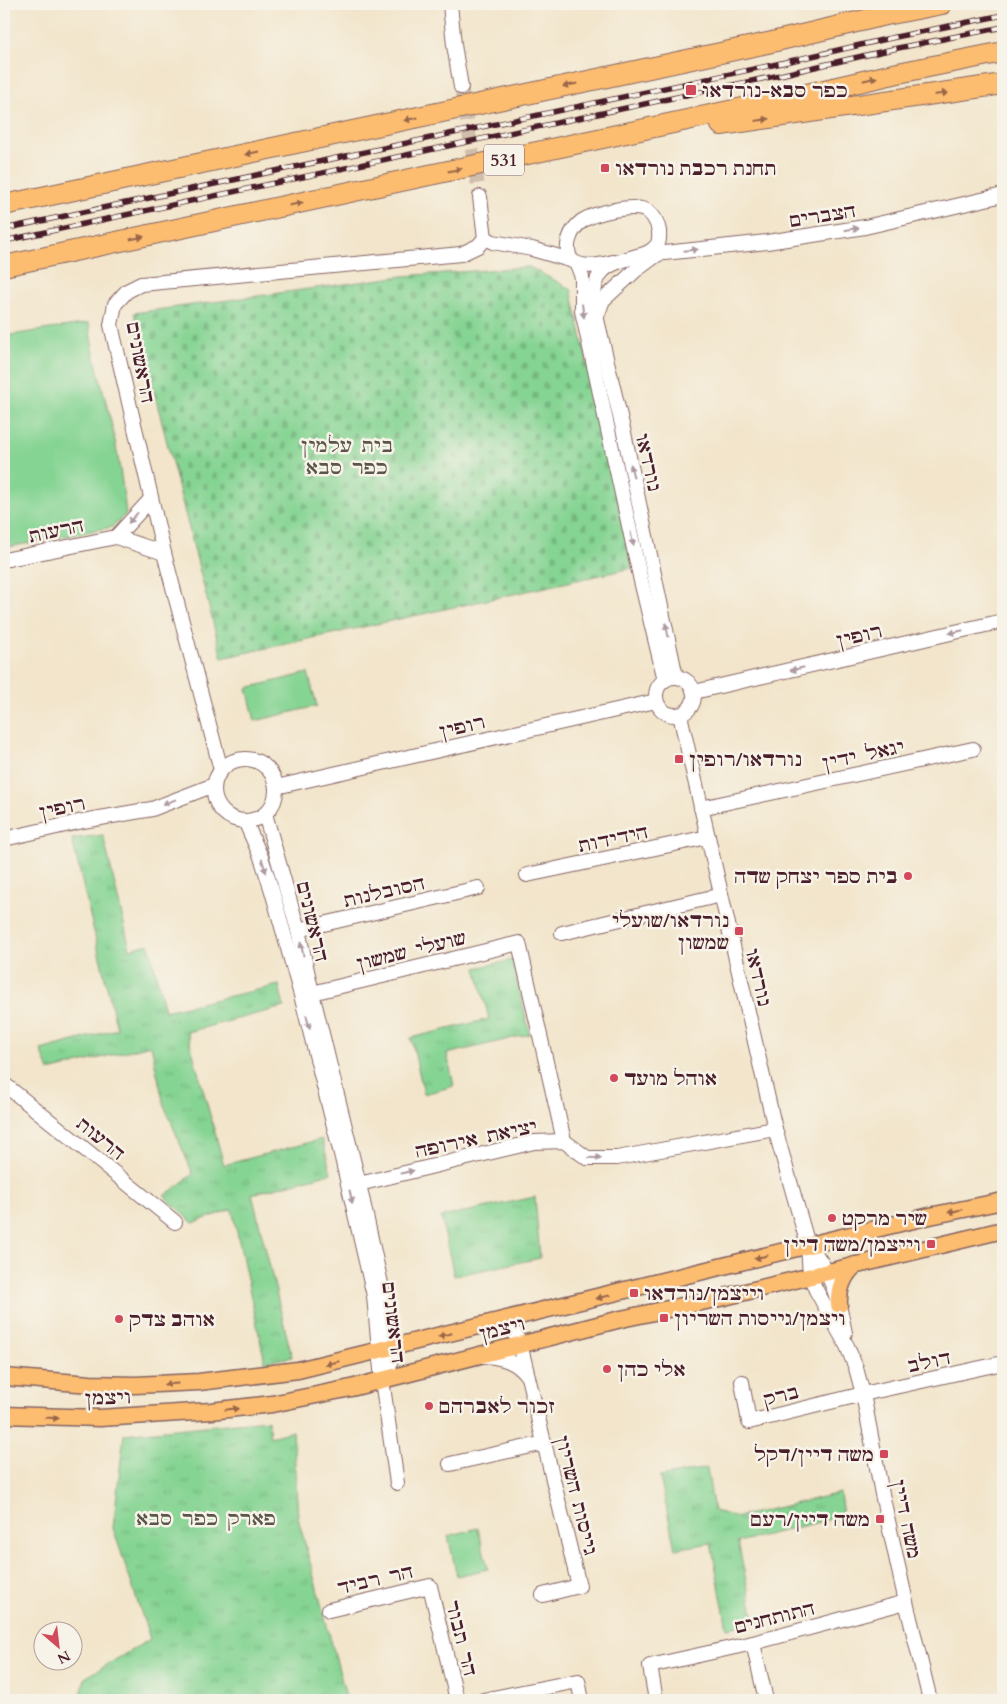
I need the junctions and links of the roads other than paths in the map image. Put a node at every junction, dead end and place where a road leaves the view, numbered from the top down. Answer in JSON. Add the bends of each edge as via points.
{"nodes":[{"id":1,"x":450,"y":4,"type":"edge"},
{"id":2,"x":878,"y":4,"type":"edge"},
{"id":3,"x":942,"y":4,"type":"edge"},
{"id":4,"x":1003,"y":52,"type":"edge"},
{"id":5,"x":601,"y":78,"type":"junction"},
{"id":6,"x":1003,"y":84,"type":"edge"},
{"id":7,"x":461,"y":87,"type":"tunnel mouth"},
{"id":8,"x":558,"y":148,"type":"junction"},
{"id":9,"x":193,"y":166,"type":"junction"},
{"id":10,"x":4,"y":192,"type":"edge"},
{"id":11,"x":1003,"y":195,"type":"edge"},
{"id":12,"x":480,"y":197,"type":"tunnel mouth"},
{"id":13,"x":4,"y":205,"type":"edge"},
{"id":14,"x":485,"y":238,"type":"junction"},
{"id":15,"x":570,"y":239,"type":"junction"},
{"id":16,"x":532,"y":249,"type":"junction"},
{"id":17,"x":659,"y":253,"type":"junction"},
{"id":18,"x":643,"y":255,"type":"junction"},
{"id":19,"x":573,"y":262,"type":"junction"},
{"id":20,"x":614,"y":262,"type":"junction"},
{"id":21,"x":4,"y":267,"type":"edge"},
{"id":22,"x":596,"y":319,"type":"junction"},
{"id":23,"x":151,"y":499,"type":"junction"},
{"id":24,"x":116,"y":537,"type":"junction"},
{"id":25,"x":164,"y":553,"type":"junction"},
{"id":26,"x":4,"y":560,"type":"edge"},
{"id":27,"x":1003,"y":621,"type":"edge"},
{"id":28,"x":671,"y":679,"type":"junction"},
{"id":29,"x":694,"y":692,"type":"junction"},
{"id":30,"x":656,"y":701,"type":"junction"},
{"id":31,"x":680,"y":715,"type":"junction"},
{"id":32,"x":973,"y":749,"type":"dead end"},
{"id":33,"x":221,"y":770,"type":"junction"},
{"id":34,"x":214,"y":785,"type":"junction"},
{"id":35,"x":276,"y":787,"type":"junction"},
{"id":36,"x":701,"y":808,"type":"junction"},
{"id":37,"x":265,"y":814,"type":"junction"},
{"id":38,"x":245,"y":821,"type":"junction"},
{"id":39,"x":708,"y":837,"type":"junction"},
{"id":40,"x":4,"y":839,"type":"edge"},
{"id":41,"x":527,"y":875,"type":"dead end"},
{"id":42,"x":478,"y":888,"type":"dead end"},
{"id":43,"x":721,"y":895,"type":"junction"},
{"id":44,"x":298,"y":930,"type":"junction"},
{"id":45,"x":562,"y":934,"type":"dead end"},
{"id":46,"x":312,"y":994,"type":"junction"},
{"id":47,"x":4,"y":1084,"type":"edge"},
{"id":48,"x":775,"y":1129,"type":"junction"},
{"id":49,"x":564,"y":1141,"type":"junction"},
{"id":50,"x":359,"y":1184,"type":"junction"},
{"id":51,"x":1003,"y":1201,"type":"edge"},
{"id":52,"x":175,"y":1222,"type":"dead end"},
{"id":53,"x":1003,"y":1230,"type":"edge"},
{"id":54,"x":808,"y":1245,"type":"junction"},
{"id":55,"x":855,"y":1265,"type":"junction"},
{"id":56,"x":828,"y":1272,"type":"junction"},
{"id":57,"x":810,"y":1276,"type":"junction"},
{"id":58,"x":839,"y":1305,"type":"junction"},
{"id":59,"x":504,"y":1320,"type":"junction"},
{"id":60,"x":520,"y":1344,"type":"junction"},
{"id":61,"x":847,"y":1346,"type":"junction"},
{"id":62,"x":385,"y":1349,"type":"junction"},
{"id":63,"x":475,"y":1356,"type":"junction"},
{"id":64,"x":1003,"y":1363,"type":"edge"},
{"id":65,"x":4,"y":1377,"type":"edge"},
{"id":66,"x":528,"y":1377,"type":"junction"},
{"id":67,"x":389,"y":1378,"type":"junction"},
{"id":68,"x":742,"y":1382,"type":"dead end"},
{"id":69,"x":863,"y":1394,"type":"junction"},
{"id":70,"x":4,"y":1416,"type":"edge"},
{"id":71,"x":545,"y":1443,"type":"junction"},
{"id":72,"x":450,"y":1464,"type":"dead end"},
{"id":73,"x":397,"y":1482,"type":"dead end"},
{"id":74,"x":430,"y":1586,"type":"joint"},
{"id":75,"x":543,"y":1595,"type":"dead end"},
{"id":76,"x":906,"y":1602,"type":"junction"},
{"id":77,"x":329,"y":1610,"type":"dead end"},
{"id":78,"x":753,"y":1643,"type":"junction"},
{"id":79,"x":457,"y":1700,"type":"edge"},
{"id":80,"x":483,"y":1700,"type":"edge"},
{"id":81,"x":582,"y":1700,"type":"edge"},
{"id":82,"x":656,"y":1700,"type":"edge"},
{"id":83,"x":766,"y":1700,"type":"edge"},
{"id":84,"x":930,"y":1700,"type":"edge"}],
"edges":[{"from":1,"to":7,"type":"street"},
{"from":2,"to":5,"type":"highway"},
{"from":3,"to":5,"type":"highway"},
{"from":8,"to":4,"type":"highway","number":"531","one_way":true},
{"from":5,"to":9,"type":"highway","one_way":true},
{"from":8,"to":6,"type":"highway","one_way":true},
{"from":21,"to":8,"type":"highway","number":"531","one_way":true},
{"from":9,"to":10,"type":"highway"},
{"from":9,"to":13,"type":"highway"},
{"from":17,"to":11,"type":"street","name":"הצברים","one_way":true,"via":[[767,242],[865,227]]},
{"from":12,"to":14,"type":"street"},
{"from":14,"to":16,"type":"street"},
{"from":14,"to":23,"type":"street","name":"הראשונים","via":[[478,246],[461,254],[140,284],[127,291],[115,304],[111,325]]},
{"from":15,"to":16,"type":"street"},
{"from":15,"to":18,"type":"street","via":[[575,227],[588,218],[639,207],[652,215],[659,235],[656,246]]},
{"from":15,"to":19,"type":"street","name":"נורדאו","via":[[568,250]]},
{"from":16,"to":19,"type":"street","name":"הצברים"},
{"from":17,"to":18,"type":"street","name":"הצברים"},
{"from":17,"to":22,"type":"street","via":[[603,300]]},
{"from":18,"to":20,"type":"street","name":"הצברים"},
{"from":19,"to":20,"type":"street","name":"הצברים","via":[[595,266]]},
{"from":19,"to":28,"type":"street","name":"נורדאו","one_way":true,"via":[[582,277],[582,311],[641,580]]},
{"from":20,"to":22,"type":"street","name":"נורדאו","via":[[602,272],[595,288]]},
{"from":28,"to":22,"type":"street","name":"נורדאו","one_way":true,"via":[[624,433]]},
{"from":23,"to":24,"type":"street","one_way":true},
{"from":23,"to":25,"type":"street","name":"הראשונים"},
{"from":24,"to":25,"type":"street"},
{"from":24,"to":26,"type":"street","name":"הרעות"},
{"from":25,"to":33,"type":"street","name":"הראשונים"},
{"from":27,"to":29,"type":"street","name":"רופין","one_way":true},
{"from":28,"to":29,"type":"street","via":[[688,682]]},
{"from":28,"to":30,"type":"street","via":[[657,690]]},
{"from":29,"to":31,"type":"street","via":[[690,709]]},
{"from":30,"to":31,"type":"street","via":[[663,711]]},
{"from":30,"to":35,"type":"street","name":"רופין"},
{"from":31,"to":36,"type":"street","name":"נורדאו"},
{"from":32,"to":36,"type":"street","name":"יגאל ידין"},
{"from":33,"to":34,"type":"street"},
{"from":33,"to":35,"type":"street","via":[[239,760],[259,762],[270,773]]},
{"from":34,"to":38,"type":"street","via":[[214,796],[225,814]]},
{"from":34,"to":40,"type":"street","name":"רופין","one_way":true,"via":[[152,809]]},
{"from":35,"to":37,"type":"street","via":[[274,802]]},
{"from":36,"to":39,"type":"street","name":"נורדאו"},
{"from":37,"to":38,"type":"street"},
{"from":37,"to":44,"type":"street","name":"הראשונים"},
{"from":38,"to":62,"type":"street","name":"הראשונים","one_way":true,"via":[[272,891],[306,1014]]},
{"from":39,"to":41,"type":"street","name":"הידידות"},
{"from":39,"to":43,"type":"street","name":"נורדאו"},
{"from":42,"to":44,"type":"street","name":"הסובלנות"},
{"from":43,"to":45,"type":"street"},
{"from":43,"to":48,"type":"street","name":"נורדאו"},
{"from":46,"to":44,"type":"street","name":"הראשונים","one_way":true},
{"from":46,"to":49,"type":"street","name":"שועלי שמשון","via":[[518,943]]},
{"from":46,"to":50,"type":"street","name":"הראשונים"},
{"from":47,"to":52,"type":"street","name":"הרעות"},
{"from":49,"to":48,"type":"street","name":"יציאת אירופה","one_way":true,"via":[[587,1158],[617,1158]]},
{"from":48,"to":54,"type":"street","name":"נורדאו"},
{"from":50,"to":49,"type":"street","name":"יציאת אירופה","one_way":true,"via":[[534,1142]]},
{"from":50,"to":62,"type":"street","name":"הראשונים","via":[[387,1311]]},
{"from":51,"to":54,"type":"main road","name":"ויצמן","one_way":true},
{"from":53,"to":55,"type":"main road","name":"ויצמן"},
{"from":54,"to":56,"type":"street","name":"משה דיין"},
{"from":54,"to":57,"type":"street","name":"משה דיין"},
{"from":54,"to":59,"type":"main road","name":"ויצמן","one_way":true},
{"from":55,"to":56,"type":"main road","name":"ויצמן"},
{"from":55,"to":58,"type":"main road","via":[[842,1282]]},
{"from":56,"to":57,"type":"main road","name":"ויצמן"},
{"from":56,"to":58,"type":"street","name":"משה דיין"},
{"from":57,"to":60,"type":"main road","name":"ויצמן"},
{"from":57,"to":61,"type":"street","name":"משה דיין"},
{"from":58,"to":61,"type":"street","name":"משה דיין"},
{"from":59,"to":60,"type":"street","name":"גייסות השריון"},
{"from":59,"to":62,"type":"main road","name":"ויצמן","one_way":true},
{"from":60,"to":63,"type":"main road","name":"ויצמן"},
{"from":60,"to":66,"type":"street","name":"גייסות השריון"},
{"from":61,"to":69,"type":"street","name":"משה דיין"},
{"from":62,"to":65,"type":"main road","name":"ויצמן","one_way":true,"via":[[298,1370],[199,1382],[134,1385]]},
{"from":62,"to":67,"type":"street","name":"הראשונים"},
{"from":63,"to":66,"type":"street","via":[[494,1356],[510,1361]]},
{"from":63,"to":67,"type":"main road","name":"ויצמן"},
{"from":64,"to":69,"type":"street","name":"דולב"},
{"from":66,"to":71,"type":"street","name":"גייסות השריון"},
{"from":70,"to":67,"type":"main road","name":"ויצמן","one_way":true,"via":[[100,1418],[211,1411],[272,1404]]},
{"from":67,"to":73,"type":"street","via":[[386,1412]]},
{"from":68,"to":69,"type":"street","name":"ברק","via":[[749,1422]]},
{"from":69,"to":76,"type":"street","name":"משה דיין"},
{"from":71,"to":72,"type":"street"},
{"from":71,"to":75,"type":"street","name":"גייסות השריון","via":[[579,1586]]},
{"from":74,"to":77,"type":"street","name":"הר רביד"},
{"from":74,"to":79,"type":"street","name":"הר תבור"},
{"from":76,"to":78,"type":"street","name":"התותחנים"},
{"from":76,"to":84,"type":"street","name":"משה דיין"},
{"from":78,"to":82,"type":"street","name":"התותחנים","via":[[650,1666]]},
{"from":78,"to":83,"type":"street"},
{"from":80,"to":81,"type":"street","via":[[578,1681]]}]}
